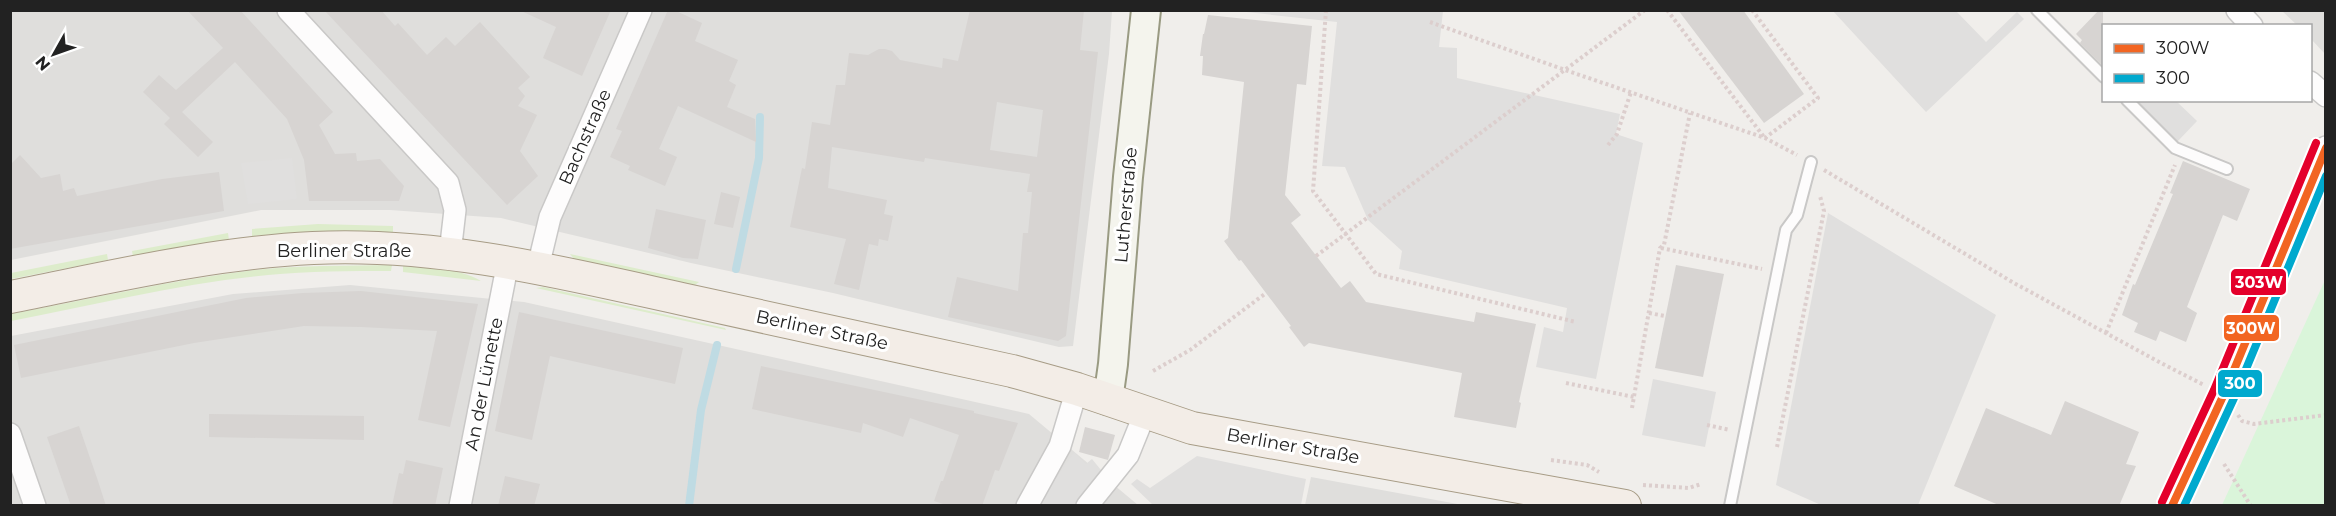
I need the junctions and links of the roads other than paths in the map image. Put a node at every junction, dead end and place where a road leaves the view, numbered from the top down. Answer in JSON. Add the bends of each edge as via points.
{"nodes":[{"id":1,"x":288,"y":10,"type":"edge"},
{"id":2,"x":641,"y":10,"type":"edge"},
{"id":3,"x":1146,"y":10,"type":"edge"},
{"id":4,"x":2037,"y":10,"type":"edge"},
{"id":5,"x":2237,"y":10,"type":"edge"},
{"id":6,"x":2250,"y":24,"type":"edge"},
{"id":7,"x":2102,"y":76,"type":"edge"},
{"id":8,"x":2312,"y":84,"type":"edge"},
{"id":9,"x":2325,"y":96,"type":"edge"},
{"id":10,"x":2129,"y":102,"type":"edge"},
{"id":11,"x":2325,"y":147,"type":"edge"},
{"id":12,"x":1811,"y":162,"type":"dead end"},
{"id":13,"x":2227,"y":169,"type":"dead end"},
{"id":14,"x":450,"y":253,"type":"junction"},
{"id":15,"x":523,"y":265,"type":"junction"},
{"id":16,"x":10,"y":297,"type":"edge"},
{"id":17,"x":1077,"y":389,"type":"junction"},
{"id":18,"x":1107,"y":400,"type":"junction"},
{"id":19,"x":1145,"y":413,"type":"junction"},
{"id":20,"x":10,"y":434,"type":"edge"},
{"id":21,"x":35,"y":506,"type":"edge"},
{"id":22,"x":460,"y":506,"type":"edge"},
{"id":23,"x":1027,"y":506,"type":"edge"},
{"id":24,"x":1087,"y":506,"type":"edge"},
{"id":25,"x":1625,"y":506,"type":"edge"},
{"id":26,"x":1730,"y":506,"type":"edge"},
{"id":27,"x":2172,"y":506,"type":"edge"}],
"edges":[{"from":1,"to":14,"type":"street","via":[[448,183],[455,210]]},
{"from":2,"to":15,"type":"street","name":"Bachstraße","via":[[550,217]]},
{"from":3,"to":18,"type":"street","name":"Lutherstraße"},
{"from":4,"to":7,"type":"lane"},
{"from":5,"to":6,"type":"street"},
{"from":8,"to":9,"type":"street"},
{"from":10,"to":13,"type":"lane","via":[[2175,148]]},
{"from":11,"to":27,"type":"street","via":[[2224,394]]},
{"from":12,"to":26,"type":"lane","via":[[1797,215],[1786,230]]},
{"from":14,"to":15,"type":"main road","name":"Berliner Straße"},
{"from":14,"to":16,"type":"main road","name":"Berliner Straße","via":[[361,248],[260,252]]},
{"from":15,"to":17,"type":"main road","name":"Berliner Straße","via":[[1012,371]]},
{"from":15,"to":22,"type":"street","name":"An der Lünette"},
{"from":17,"to":18,"type":"main road","name":"Berliner Straße"},
{"from":17,"to":23,"type":"street","via":[[1060,446]]},
{"from":18,"to":19,"type":"main road","name":"Berliner Straße"},
{"from":19,"to":24,"type":"street","via":[[1128,455]]},
{"from":19,"to":25,"type":"main road","name":"Berliner Straße","via":[[1240,437]]},
{"from":20,"to":21,"type":"street"}]}
